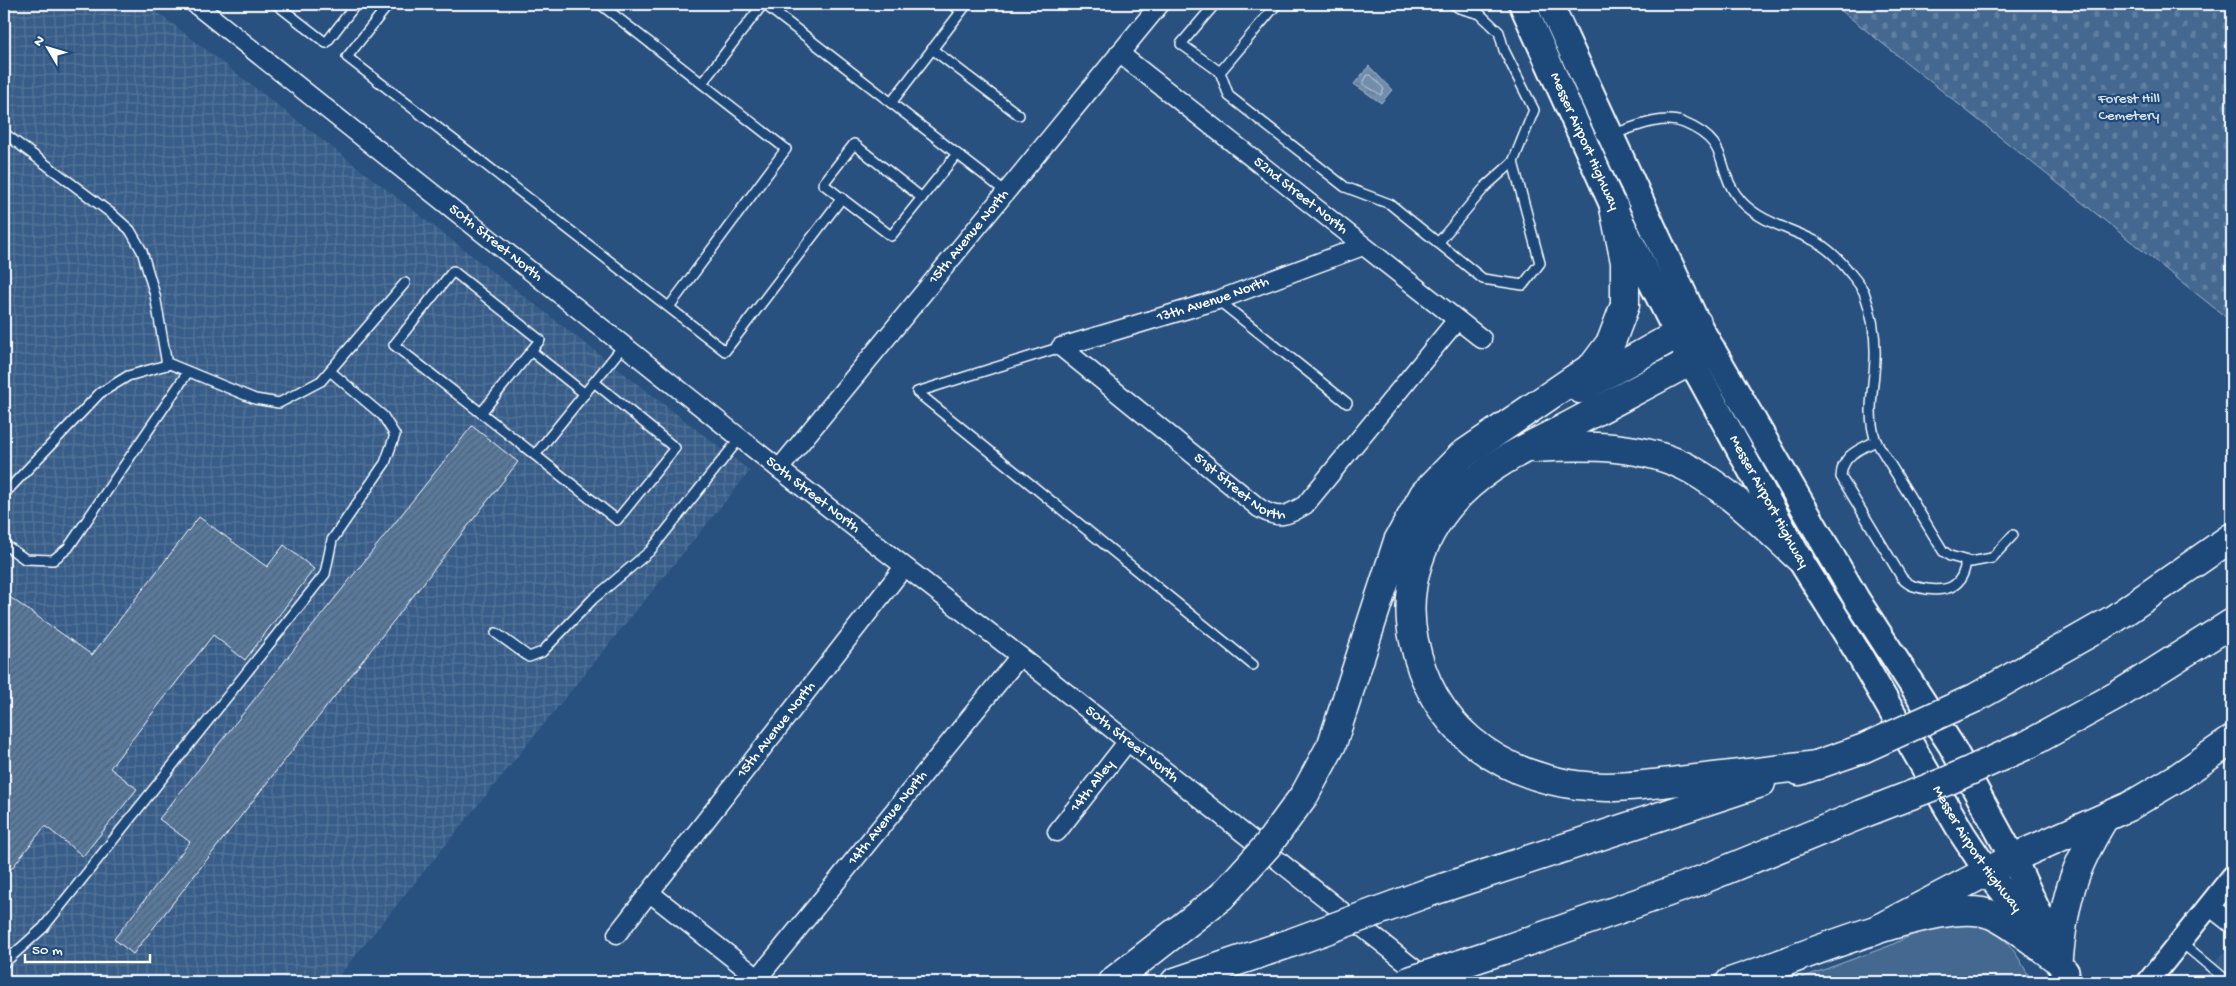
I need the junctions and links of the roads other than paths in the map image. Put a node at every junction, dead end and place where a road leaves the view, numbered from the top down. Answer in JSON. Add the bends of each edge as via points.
{"nodes":[{"id":1,"x":195,"y":4,"type":"edge"},
{"id":2,"x":276,"y":4,"type":"edge"},
{"id":3,"x":356,"y":4,"type":"edge"},
{"id":4,"x":389,"y":4,"type":"edge"},
{"id":5,"x":600,"y":4,"type":"edge"},
{"id":6,"x":763,"y":4,"type":"edge"},
{"id":7,"x":952,"y":4,"type":"edge"},
{"id":8,"x":1159,"y":4,"type":"edge"},
{"id":9,"x":1214,"y":4,"type":"edge"},
{"id":10,"x":1277,"y":4,"type":"edge"},
{"id":11,"x":1453,"y":4,"type":"edge"},
{"id":12,"x":1522,"y":4,"type":"edge"},
{"id":13,"x":1550,"y":4,"type":"edge"},
{"id":14,"x":964,"y":7,"type":"edge"},
{"id":15,"x":932,"y":49,"type":"junction"},
{"id":16,"x":1119,"y":53,"type":"junction"},
{"id":17,"x":1220,"y":72,"type":"junction"},
{"id":18,"x":702,"y":84,"type":"junction"},
{"id":19,"x":891,"y":103,"type":"junction"},
{"id":20,"x":1019,"y":116,"type":"dead end"},
{"id":21,"x":4,"y":134,"type":"edge"},
{"id":22,"x":1598,"y":140,"type":"junction"},
{"id":23,"x":957,"y":154,"type":"junction"},
{"id":24,"x":1513,"y":162,"type":"junction"},
{"id":25,"x":1006,"y":192,"type":"junction"},
{"id":26,"x":842,"y":198,"type":"junction"},
{"id":27,"x":922,"y":198,"type":"junction"},
{"id":28,"x":1614,"y":208,"type":"junction"},
{"id":29,"x":1438,"y":243,"type":"junction"},
{"id":30,"x":1363,"y":246,"type":"junction"},
{"id":31,"x":405,"y":283,"type":"dead end"},
{"id":32,"x":1218,"y":300,"type":"junction"},
{"id":33,"x":669,"y":307,"type":"junction"},
{"id":34,"x":1457,"y":320,"type":"junction"},
{"id":35,"x":1687,"y":328,"type":"junction"},
{"id":36,"x":1482,"y":339,"type":"dead end"},
{"id":37,"x":624,"y":345,"type":"junction"},
{"id":38,"x":1061,"y":347,"type":"junction"},
{"id":39,"x":531,"y":351,"type":"junction"},
{"id":40,"x":1701,"y":355,"type":"junction"},
{"id":41,"x":168,"y":365,"type":"junction"},
{"id":42,"x":330,"y":371,"type":"junction"},
{"id":43,"x":188,"y":372,"type":"junction"},
{"id":44,"x":594,"y":382,"type":"junction"},
{"id":45,"x":585,"y":394,"type":"junction"},
{"id":46,"x":1347,"y":403,"type":"dead end"},
{"id":47,"x":481,"y":413,"type":"junction"},
{"id":48,"x":740,"y":438,"type":"junction"},
{"id":49,"x":1876,"y":442,"type":"junction"},
{"id":50,"x":1526,"y":449,"type":"junction"},
{"id":51,"x":535,"y":455,"type":"junction"},
{"id":52,"x":1461,"y":456,"type":"junction"},
{"id":53,"x":779,"y":469,"type":"junction"},
{"id":54,"x":4,"y":494,"type":"edge"},
{"id":55,"x":2014,"y":535,"type":"dead end"},
{"id":56,"x":2232,"y":537,"type":"edge"},
{"id":57,"x":4,"y":544,"type":"edge"},
{"id":58,"x":1799,"y":558,"type":"junction"},
{"id":59,"x":1966,"y":561,"type":"junction"},
{"id":60,"x":904,"y":567,"type":"junction"},
{"id":61,"x":2232,"y":623,"type":"edge"},
{"id":62,"x":496,"y":633,"type":"dead end"},
{"id":63,"x":1020,"y":656,"type":"junction"},
{"id":64,"x":1253,"y":665,"type":"dead end"},
{"id":65,"x":2232,"y":740,"type":"edge"},
{"id":66,"x":1128,"y":741,"type":"junction"},
{"id":67,"x":1817,"y":765,"type":"junction"},
{"id":68,"x":2103,"y":820,"type":"junction"},
{"id":69,"x":1057,"y":832,"type":"dead end"},
{"id":70,"x":2013,"y":858,"type":"junction"},
{"id":71,"x":1987,"y":871,"type":"junction"},
{"id":72,"x":2232,"y":877,"type":"edge"},
{"id":73,"x":650,"y":893,"type":"junction"},
{"id":74,"x":2210,"y":906,"type":"junction"},
{"id":75,"x":2232,"y":924,"type":"edge"},
{"id":76,"x":1874,"y":931,"type":"junction"},
{"id":77,"x":617,"y":934,"type":"dead end"},
{"id":78,"x":2181,"y":942,"type":"junction"},
{"id":79,"x":4,"y":963,"type":"edge"},
{"id":80,"x":2063,"y":967,"type":"edge"},
{"id":81,"x":758,"y":980,"type":"edge"},
{"id":82,"x":2226,"y":981,"type":"edge"},
{"id":83,"x":1112,"y":982,"type":"edge"},
{"id":84,"x":1175,"y":982,"type":"edge"},
{"id":85,"x":1406,"y":982,"type":"edge"},
{"id":86,"x":1432,"y":982,"type":"edge"},
{"id":87,"x":1730,"y":982,"type":"edge"},
{"id":88,"x":2148,"y":982,"type":"edge"}],
"edges":[{"from":1,"to":37,"type":"street","name":"50th Street North"},
{"from":2,"to":3,"type":"lane","via":[[326,43]]},
{"from":4,"to":33,"type":"lane","via":[[347,56]]},
{"from":5,"to":18,"type":"lane"},
{"from":6,"to":18,"type":"lane"},
{"from":6,"to":19,"type":"lane"},
{"from":7,"to":14,"type":"lane"},
{"from":8,"to":16,"type":"street","name":"15th Avenue North"},
{"from":9,"to":17,"type":"lane","via":[[1181,44]]},
{"from":10,"to":17,"type":"lane"},
{"from":11,"to":24,"type":"lane","via":[[1480,14],[1498,32],[1534,110]]},
{"from":12,"to":22,"type":"main road","name":"Messer Airport Highway"},
{"from":13,"to":22,"type":"main road","name":"Messer Airport Highway"},
{"from":14,"to":15,"type":"lane"},
{"from":15,"to":19,"type":"lane"},
{"from":15,"to":20,"type":"lane"},
{"from":16,"to":25,"type":"street","name":"15th Avenue North"},
{"from":16,"to":30,"type":"street","name":"52nd Street North"},
{"from":17,"to":29,"type":"lane","via":[[1229,96],[1345,187],[1390,204]]},
{"from":18,"to":33,"type":"lane","via":[[786,149]]},
{"from":19,"to":23,"type":"lane"},
{"from":21,"to":41,"type":"lane","via":[[130,230],[142,251],[155,295]]},
{"from":22,"to":28,"type":"main road","name":"Messer Airport Highway"},
{"from":22,"to":35,"type":"main road","name":"Messer Airport Highway"},
{"from":22,"to":49,"type":"lane","via":[[1664,121],[1682,122],[1705,132],[1716,146],[1728,180],[1742,202],[1759,216],[1815,242],[1844,265],[1863,289],[1873,320],[1875,359],[1870,407]]},
{"from":23,"to":25,"type":"lane"},
{"from":23,"to":27,"type":"lane"},
{"from":24,"to":29,"type":"lane","via":[[1486,186]]},
{"from":24,"to":29,"type":"lane","via":[[1540,263],[1522,284],[1483,279]]},
{"from":25,"to":53,"type":"street","name":"15th Avenue North"},
{"from":26,"to":27,"type":"lane","via":[[891,236]]},
{"from":26,"to":27,"type":"lane","via":[[823,184],[854,144]]},
{"from":26,"to":33,"type":"lane","via":[[725,351]]},
{"from":28,"to":35,"type":"main road","name":"Messer Airport Highway"},
{"from":28,"to":52,"type":"highway","via":[[1625,262],[1625,305],[1611,342],[1592,366]]},
{"from":30,"to":32,"type":"street","name":"13th Avenue North"},
{"from":30,"to":34,"type":"street","name":"52nd Street North"},
{"from":31,"to":42,"type":"lane"},
{"from":32,"to":38,"type":"street","name":"13th Avenue North"},
{"from":32,"to":46,"type":"lane"},
{"from":34,"to":36,"type":"street","name":"52nd Street North"},
{"from":34,"to":38,"type":"street","name":"51st Street North","via":[[1306,505],[1290,514],[1273,516]]},
{"from":35,"to":40,"type":"main road","name":"Messer Airport Highway"},
{"from":35,"to":52,"type":"highway"},
{"from":37,"to":44,"type":"lane"},
{"from":37,"to":48,"type":"street","name":"50th Street North"},
{"from":38,"to":64,"type":"lane","via":[[917,392]]},
{"from":39,"to":45,"type":"lane"},
{"from":39,"to":47,"type":"lane"},
{"from":39,"to":47,"type":"lane","via":[[540,340],[452,271],[394,345]]},
{"from":40,"to":50,"type":"highway"},
{"from":40,"to":58,"type":"main road","name":"Messer Airport Highway"},
{"from":40,"to":70,"type":"main road","name":"Messer Airport Highway","via":[[1951,745]]},
{"from":41,"to":43,"type":"lane"},
{"from":41,"to":54,"type":"lane","via":[[128,376],[100,393]]},
{"from":42,"to":43,"type":"lane","via":[[321,381],[279,403],[255,399]]},
{"from":42,"to":79,"type":"lane","via":[[382,416],[395,435],[385,463],[332,540],[325,574],[43,928]]},
{"from":43,"to":57,"type":"lane","via":[[68,548],[53,560],[25,559]]},
{"from":44,"to":45,"type":"lane"},
{"from":44,"to":51,"type":"lane","via":[[675,448],[623,514],[617,520]]},
{"from":45,"to":51,"type":"lane"},
{"from":47,"to":51,"type":"lane"},
{"from":48,"to":53,"type":"street","name":"50th Street North"},
{"from":48,"to":62,"type":"lane","via":[[650,551],[593,599],[542,652],[529,657]]},
{"from":49,"to":59,"type":"lane","via":[[1944,551]]},
{"from":49,"to":59,"type":"lane","via":[[1850,455],[1841,469],[1841,477],[1902,578],[1913,587],[1941,591],[1952,588],[1961,578]]},
{"from":50,"to":58,"type":"highway","via":[[1582,445],[1651,454],[1691,470],[1728,494]]},
{"from":50,"to":67,"type":"highway","via":[[1483,473],[1460,494],[1434,526],[1420,555],[1410,592],[1410,626],[1418,664],[1432,694],[1452,722],[1473,744],[1499,760],[1526,773],[1577,785],[1634,786]]},
{"from":52,"to":83,"type":"highway","bridge":true,"via":[[1424,494],[1398,541],[1332,744],[1305,794],[1267,846],[1222,896]]},
{"from":53,"to":60,"type":"street","name":"50th Street North"},
{"from":55,"to":59,"type":"lane","via":[[1992,558]]},
{"from":56,"to":67,"type":"highway","bridge":true,"via":[[2114,619],[1975,698],[1862,749]]},
{"from":58,"to":71,"type":"main road","name":"Messer Airport Highway"},
{"from":60,"to":63,"type":"street","name":"50th Street North"},
{"from":60,"to":73,"type":"street","name":"15th Avenue North"},
{"from":61,"to":85,"type":"highway","bridge":true,"via":[[2126,691],[2028,744],[1947,780],[1694,883]]},
{"from":63,"to":66,"type":"street","name":"50th Street North"},
{"from":63,"to":81,"type":"street","name":"14th Avenue North"},
{"from":65,"to":68,"type":"highway","via":[[2154,792]]},
{"from":66,"to":69,"type":"street","name":"14th Alley"},
{"from":66,"to":86,"type":"street","name":"50th Street North"},
{"from":67,"to":84,"type":"highway","bridge":true,"via":[[1427,893]]},
{"from":68,"to":70,"type":"highway"},
{"from":68,"to":80,"type":"highway","via":[[2072,881],[2062,925]]},
{"from":70,"to":71,"type":"highway"},
{"from":70,"to":80,"type":"main road","name":"Messer Airport Highway"},
{"from":71,"to":76,"type":"highway"},
{"from":71,"to":80,"type":"main road","name":"Messer Airport Highway"},
{"from":72,"to":74,"type":"street"},
{"from":73,"to":77,"type":"street","name":"15th Avenue North"},
{"from":73,"to":81,"type":"street"},
{"from":74,"to":75,"type":"street"},
{"from":74,"to":78,"type":"street"},
{"from":76,"to":80,"type":"highway","via":[[1936,913],[1974,910],[1992,914]]},
{"from":76,"to":87,"type":"highway"},
{"from":78,"to":82,"type":"lane"},
{"from":78,"to":88,"type":"street"}]}
